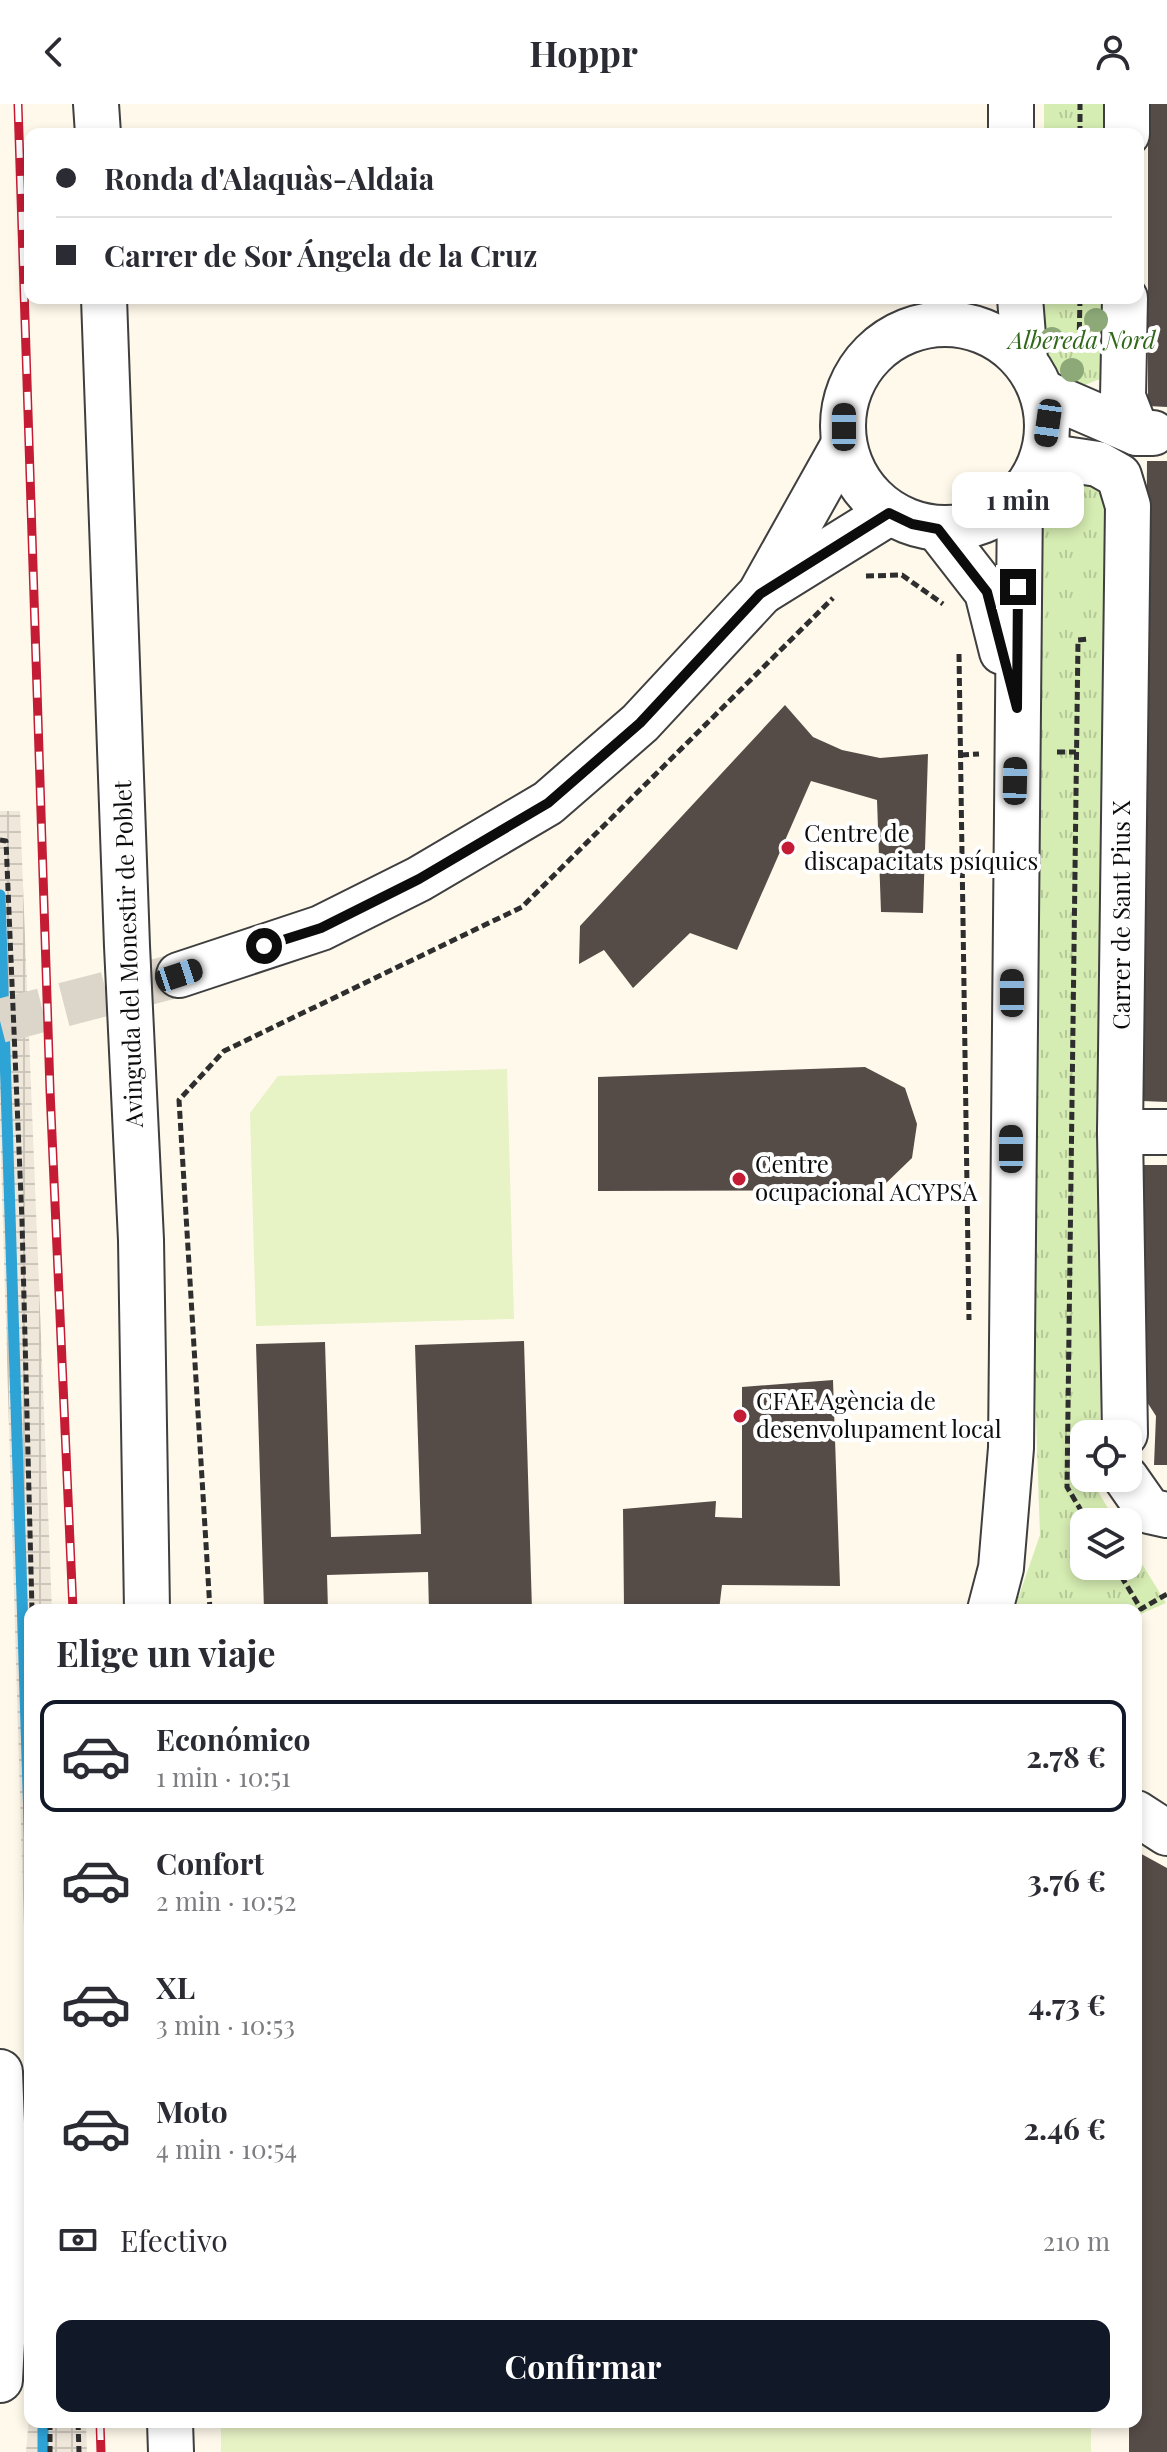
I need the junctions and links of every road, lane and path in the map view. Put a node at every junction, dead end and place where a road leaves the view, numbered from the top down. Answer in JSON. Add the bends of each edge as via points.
{"nodes":[{"id":1,"x":96,"y":104,"type":"edge"},
{"id":2,"x":1011,"y":104,"type":"edge"},
{"id":3,"x":1080,"y":104,"type":"edge"},
{"id":4,"x":1127,"y":104,"type":"edge"},
{"id":5,"x":98,"y":128,"type":"edge"},
{"id":6,"x":1011,"y":128,"type":"edge"},
{"id":7,"x":1080,"y":128,"type":"edge"},
{"id":8,"x":1127,"y":128,"type":"edge"},
{"id":9,"x":104,"y":304,"type":"edge"},
{"id":10,"x":1021,"y":304,"type":"edge"},
{"id":11,"x":1125,"y":304,"type":"edge"},
{"id":12,"x":951,"y":310,"type":"edge"},
{"id":13,"x":1033,"y":376,"type":"junction"},
{"id":14,"x":1152,"y":433,"type":"edge"},
{"id":15,"x":844,"y":444,"type":"junction"},
{"id":16,"x":1044,"y":456,"type":"junction"},
{"id":17,"x":1020,"y":497,"type":"junction"},
{"id":18,"x":889,"y":513,"type":"junction"},
{"id":19,"x":938,"y":529,"type":"junction"},
{"id":20,"x":855,"y":576,"type":"dead end"},
{"id":21,"x":844,"y":587,"type":"dead end"},
{"id":22,"x":760,"y":594,"type":"junction"},
{"id":23,"x":947,"y":607,"type":"dead end"},
{"id":24,"x":959,"y":646,"type":"dead end"},
{"id":25,"x":1017,"y":708,"type":"junction"},
{"id":26,"x":0,"y":840,"type":"edge"},
{"id":27,"x":179,"y":975,"type":"tunnel mouth"},
{"id":28,"x":1120,"y":1132,"type":"junction"},
{"id":29,"x":1167,"y":1132,"type":"edge"},
{"id":30,"x":969,"y":1326,"type":"dead end"},
{"id":31,"x":1125,"y":1420,"type":"edge"},
{"id":32,"x":1134,"y":1492,"type":"edge"},
{"id":33,"x":1167,"y":1515,"type":"edge"},
{"id":34,"x":1123,"y":1580,"type":"edge"},
{"id":35,"x":1167,"y":1594,"type":"edge"},
{"id":36,"x":32,"y":1604,"type":"edge"},
{"id":37,"x":147,"y":1604,"type":"edge"},
{"id":38,"x":210,"y":1604,"type":"edge"},
{"id":39,"x":992,"y":1604,"type":"edge"},
{"id":40,"x":1138,"y":1604,"type":"edge"},
{"id":41,"x":1142,"y":1608,"type":"edge"},
{"id":42,"x":1142,"y":1817,"type":"edge"},
{"id":43,"x":1167,"y":1833,"type":"edge"},
{"id":44,"x":0,"y":2072,"type":"edge"},
{"id":45,"x":3,"y":2157,"type":"edge"},
{"id":46,"x":4,"y":2247,"type":"edge"},
{"id":47,"x":3,"y":2307,"type":"edge"},
{"id":48,"x":0,"y":2380,"type":"edge"},
{"id":49,"x":50,"y":2428,"type":"edge"},
{"id":50,"x":78,"y":2428,"type":"edge"},
{"id":51,"x":170,"y":2428,"type":"edge"},
{"id":52,"x":50,"y":2452,"type":"edge"},
{"id":53,"x":79,"y":2452,"type":"edge"},
{"id":54,"x":171,"y":2452,"type":"edge"}],
"edges":[{"from":1,"to":5,"type":"street"},
{"from":2,"to":6,"type":"street"},
{"from":3,"to":7,"type":"path"},
{"from":4,"to":8,"type":"street"},
{"from":9,"to":37,"type":"street","name":"Avinguda del Monestir de Poblet","via":[[141,1240]]},
{"from":10,"to":13,"type":"street"},
{"from":11,"to":14,"type":"street","via":[[1123,397]]},
{"from":12,"to":13,"type":"street","via":[[1002,340]]},
{"from":12,"to":15,"type":"street","via":[[877,348],[855,375],[844,409]]},
{"from":13,"to":14,"type":"street"},
{"from":13,"to":16,"type":"street","via":[[1048,423]]},
{"from":15,"to":18,"type":"street","via":[[852,471]]},
{"from":15,"to":22,"type":"street"},
{"from":16,"to":17,"type":"street"},
{"from":16,"to":28,"type":"street","name":"Carrer de Sant Pius X","via":[[1098,464],[1119,476],[1128,506]]},
{"from":17,"to":19,"type":"street","via":[[996,516],[968,527]]},
{"from":17,"to":25,"type":"street"},
{"from":18,"to":19,"type":"street"},
{"from":18,"to":22,"type":"street"},
{"from":19,"to":25,"type":"street","via":[[987,592]]},
{"from":20,"to":23,"type":"path","via":[[902,575]]},
{"from":21,"to":38,"type":"path","via":[[522,907],[224,1051],[179,1100]]},
{"from":22,"to":27,"type":"street","via":[[640,723],[548,803],[419,879],[321,928]]},
{"from":24,"to":30,"type":"path"},
{"from":25,"to":39,"type":"street","via":[[1011,1448],[1001,1568]]},
{"from":26,"to":36,"type":"path","via":[[6,841],[12,984]]},
{"from":28,"to":29,"type":"street"},
{"from":28,"to":31,"type":"street","name":"Carrer de Sant Pius X"},
{"from":32,"to":33,"type":"street","via":[[1149,1511]]},
{"from":34,"to":40,"type":"path"},
{"from":35,"to":41,"type":"path"},
{"from":42,"to":43,"type":"street"},
{"from":44,"to":45,"type":"street"},
{"from":45,"to":46,"type":"street"},
{"from":46,"to":47,"type":"street"},
{"from":47,"to":48,"type":"street"},
{"from":49,"to":52,"type":"path"},
{"from":50,"to":53,"type":"path"},
{"from":51,"to":54,"type":"street"}]}
